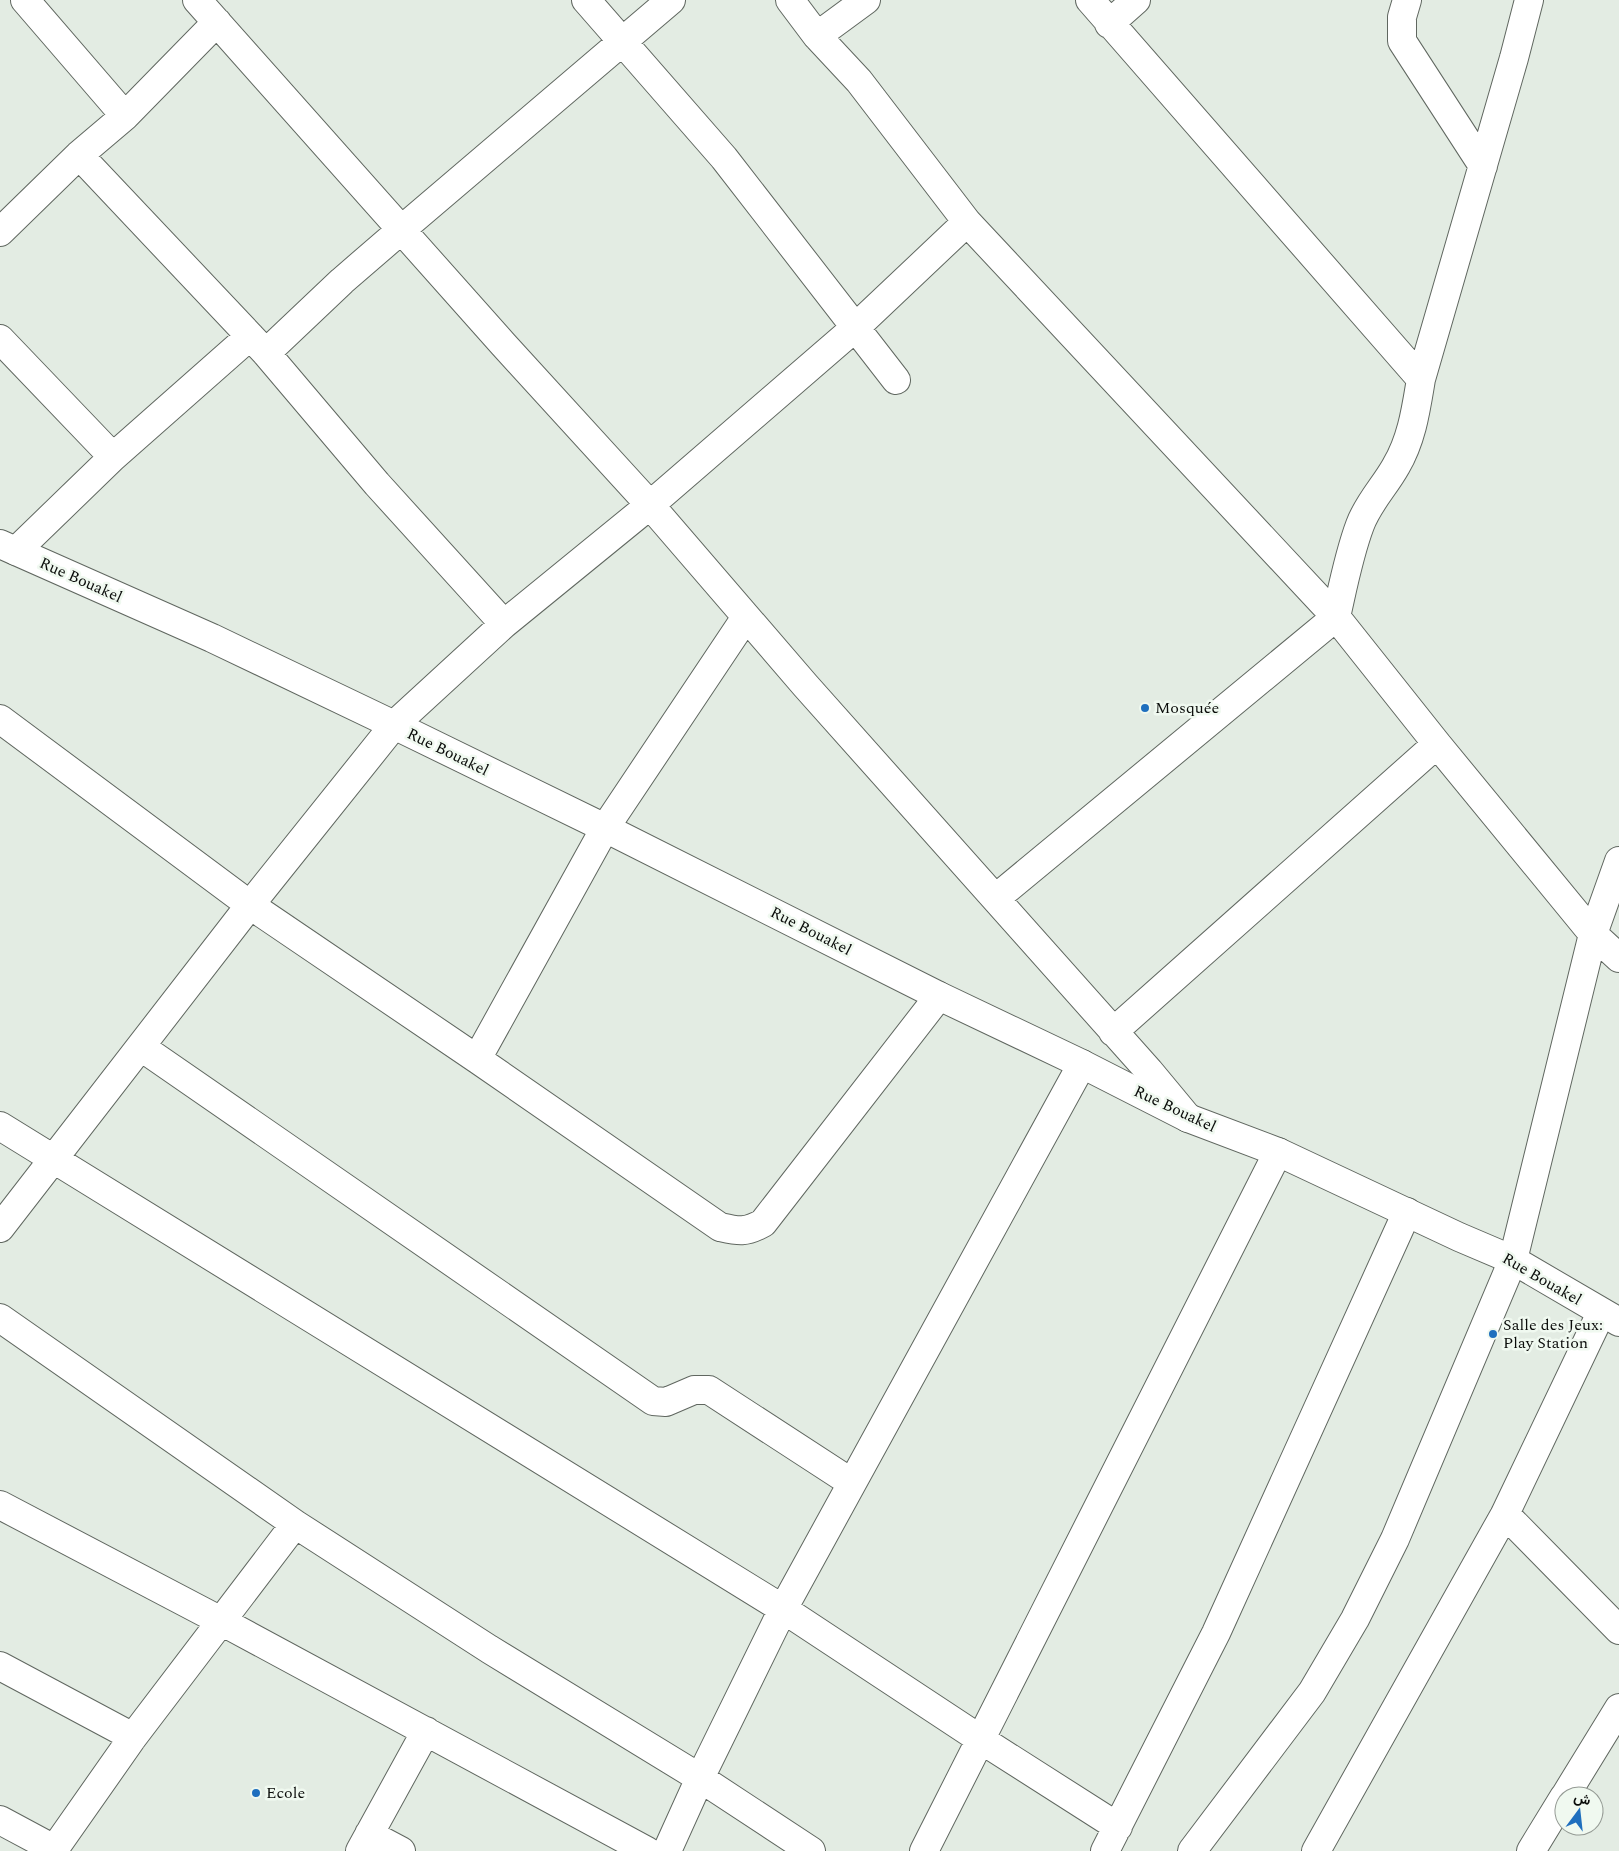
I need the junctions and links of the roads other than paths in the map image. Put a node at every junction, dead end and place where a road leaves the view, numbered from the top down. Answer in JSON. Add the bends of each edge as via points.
{"nodes":[{"id":1,"x":25,"y":0,"type":"edge"},
{"id":2,"x":197,"y":0,"type":"edge"},
{"id":3,"x":586,"y":0,"type":"edge"},
{"id":4,"x":671,"y":0,"type":"edge"},
{"id":5,"x":790,"y":0,"type":"edge"},
{"id":6,"x":866,"y":0,"type":"edge"},
{"id":7,"x":1090,"y":0,"type":"edge"},
{"id":8,"x":1136,"y":0,"type":"edge"},
{"id":9,"x":1407,"y":0,"type":"edge"},
{"id":10,"x":1529,"y":0,"type":"edge"},
{"id":11,"x":217,"y":22,"type":"junction"},
{"id":12,"x":1110,"y":24,"type":"junction"},
{"id":13,"x":818,"y":36,"type":"junction"},
{"id":14,"x":622,"y":41,"type":"junction"},
{"id":15,"x":125,"y":116,"type":"junction"},
{"id":16,"x":78,"y":156,"type":"junction"},
{"id":17,"x":1483,"y":166,"type":"junction"},
{"id":18,"x":967,"y":222,"type":"junction"},
{"id":19,"x":401,"y":230,"type":"junction"},
{"id":20,"x":0,"y":232,"type":"edge"},
{"id":21,"x":856,"y":327,"type":"junction"},
{"id":22,"x":0,"y":339,"type":"edge"},
{"id":23,"x":258,"y":345,"type":"junction"},
{"id":24,"x":1421,"y":379,"type":"junction"},
{"id":25,"x":896,"y":380,"type":"dead end"},
{"id":26,"x":113,"y":457,"type":"junction"},
{"id":27,"x":650,"y":505,"type":"junction"},
{"id":28,"x":8,"y":548,"type":"edge"},
{"id":29,"x":746,"y":617,"type":"junction"},
{"id":30,"x":1336,"y":617,"type":"junction"},
{"id":31,"x":504,"y":624,"type":"junction"},
{"id":32,"x":0,"y":719,"type":"edge"},
{"id":33,"x":394,"y":726,"type":"junction"},
{"id":34,"x":1437,"y":744,"type":"junction"},
{"id":35,"x":605,"y":828,"type":"junction"},
{"id":36,"x":1619,"y":861,"type":"edge"},
{"id":37,"x":996,"y":898,"type":"junction"},
{"id":38,"x":250,"y":905,"type":"junction"},
{"id":39,"x":1593,"y":934,"type":"junction"},
{"id":40,"x":1619,"y":958,"type":"edge"},
{"id":41,"x":939,"y":996,"type":"junction"},
{"id":42,"x":1113,"y":1032,"type":"junction"},
{"id":43,"x":141,"y":1047,"type":"junction"},
{"id":44,"x":477,"y":1059,"type":"junction"},
{"id":45,"x":1082,"y":1064,"type":"junction"},
{"id":46,"x":1188,"y":1118,"type":"junction"},
{"id":47,"x":0,"y":1126,"type":"edge"},
{"id":48,"x":1278,"y":1152,"type":"junction"},
{"id":49,"x":54,"y":1160,"type":"junction"},
{"id":50,"x":1406,"y":1212,"type":"junction"},
{"id":51,"x":0,"y":1228,"type":"edge"},
{"id":52,"x":1513,"y":1260,"type":"junction"},
{"id":53,"x":0,"y":1318,"type":"edge"},
{"id":54,"x":1610,"y":1318,"type":"edge"},
{"id":55,"x":852,"y":1483,"type":"junction"},
{"id":56,"x":0,"y":1505,"type":"edge"},
{"id":57,"x":1506,"y":1514,"type":"junction"},
{"id":58,"x":295,"y":1524,"type":"junction"},
{"id":59,"x":783,"y":1609,"type":"junction"},
{"id":60,"x":221,"y":1621,"type":"junction"},
{"id":61,"x":1619,"y":1630,"type":"edge"},
{"id":62,"x":0,"y":1666,"type":"edge"},
{"id":63,"x":1619,"y":1708,"type":"edge"},
{"id":64,"x":426,"y":1731,"type":"junction"},
{"id":65,"x":133,"y":1737,"type":"junction"},
{"id":66,"x":980,"y":1739,"type":"junction"},
{"id":67,"x":700,"y":1778,"type":"junction"},
{"id":68,"x":1571,"y":1786,"type":"edge"},
{"id":69,"x":1554,"y":1813,"type":"edge"},
{"id":70,"x":0,"y":1820,"type":"edge"},
{"id":71,"x":1118,"y":1827,"type":"junction"},
{"id":72,"x":365,"y":1842,"type":"edge"},
{"id":73,"x":54,"y":1850,"type":"edge"},
{"id":74,"x":401,"y":1851,"type":"edge"},
{"id":75,"x":647,"y":1851,"type":"edge"},
{"id":76,"x":667,"y":1851,"type":"edge"},
{"id":77,"x":811,"y":1851,"type":"edge"},
{"id":78,"x":924,"y":1851,"type":"edge"},
{"id":79,"x":1105,"y":1851,"type":"edge"},
{"id":80,"x":1192,"y":1851,"type":"edge"},
{"id":81,"x":1316,"y":1851,"type":"edge"},
{"id":82,"x":1531,"y":1851,"type":"edge"}],
"edges":[{"from":1,"to":15,"type":"street"},
{"from":2,"to":11,"type":"street"},
{"from":3,"to":14,"type":"street"},
{"from":4,"to":14,"type":"street"},
{"from":5,"to":13,"type":"street"},
{"from":6,"to":13,"type":"street"},
{"from":7,"to":12,"type":"street"},
{"from":8,"to":12,"type":"street"},
{"from":9,"to":17,"type":"street","via":[[1402,17],[1402,41]]},
{"from":10,"to":17,"type":"street"},
{"from":11,"to":15,"type":"street"},
{"from":11,"to":19,"type":"street"},
{"from":12,"to":24,"type":"street"},
{"from":13,"to":18,"type":"street","via":[[859,81]]},
{"from":14,"to":19,"type":"street"},
{"from":14,"to":21,"type":"street","via":[[724,158]]},
{"from":15,"to":16,"type":"street"},
{"from":16,"to":20,"type":"street"},
{"from":16,"to":23,"type":"street"},
{"from":17,"to":24,"type":"street"},
{"from":18,"to":21,"type":"street"},
{"from":18,"to":30,"type":"street"},
{"from":19,"to":23,"type":"street","via":[[342,281]]},
{"from":19,"to":27,"type":"street"},
{"from":21,"to":25,"type":"street"},
{"from":21,"to":27,"type":"street"},
{"from":22,"to":26,"type":"street"},
{"from":23,"to":26,"type":"street"},
{"from":23,"to":31,"type":"street","via":[[377,484]]},
{"from":24,"to":30,"type":"street","via":[[1412,430],[1397,466],[1360,523]]},
{"from":26,"to":28,"type":"street"},
{"from":27,"to":29,"type":"street"},
{"from":27,"to":31,"type":"street"},
{"from":28,"to":33,"type":"street","name":"Rue Bouakel","via":[[212,638]]},
{"from":29,"to":35,"type":"street"},
{"from":29,"to":37,"type":"street"},
{"from":30,"to":34,"type":"street"},
{"from":30,"to":37,"type":"street"},
{"from":31,"to":33,"type":"street"},
{"from":32,"to":38,"type":"street"},
{"from":33,"to":35,"type":"street","name":"Rue Bouakel"},
{"from":33,"to":38,"type":"street"},
{"from":34,"to":39,"type":"street"},
{"from":34,"to":42,"type":"street"},
{"from":35,"to":41,"type":"street","name":"Rue Bouakel"},
{"from":35,"to":44,"type":"street"},
{"from":36,"to":39,"type":"street"},
{"from":37,"to":42,"type":"street"},
{"from":38,"to":43,"type":"street"},
{"from":38,"to":44,"type":"street"},
{"from":39,"to":40,"type":"street"},
{"from":39,"to":52,"type":"street"},
{"from":41,"to":44,"type":"street","via":[[762,1223],[750,1230],[720,1227]]},
{"from":41,"to":45,"type":"street","name":"Rue Bouakel"},
{"from":42,"to":46,"type":"street"},
{"from":43,"to":49,"type":"street"},
{"from":43,"to":55,"type":"street","via":[[653,1401],[666,1402],[694,1390],[709,1390]]},
{"from":45,"to":46,"type":"street","name":"Rue Bouakel"},
{"from":45,"to":55,"type":"street"},
{"from":46,"to":48,"type":"street","name":"Rue Bouakel"},
{"from":47,"to":49,"type":"street"},
{"from":48,"to":50,"type":"street","name":"Rue Bouakel"},
{"from":48,"to":66,"type":"street"},
{"from":49,"to":51,"type":"street"},
{"from":49,"to":59,"type":"street"},
{"from":50,"to":52,"type":"street","name":"Rue Bouakel"},
{"from":50,"to":71,"type":"street","via":[[1216,1633]]},
{"from":52,"to":54,"type":"street","name":"Rue Bouakel"},
{"from":52,"to":80,"type":"street","via":[[1395,1539],[1356,1619],[1312,1692]]},
{"from":53,"to":58,"type":"street"},
{"from":54,"to":57,"type":"street"},
{"from":55,"to":59,"type":"street"},
{"from":56,"to":60,"type":"street"},
{"from":57,"to":61,"type":"street"},
{"from":57,"to":81,"type":"street"},
{"from":58,"to":60,"type":"street"},
{"from":58,"to":67,"type":"street","via":[[489,1649]]},
{"from":59,"to":66,"type":"street"},
{"from":59,"to":67,"type":"street"},
{"from":60,"to":64,"type":"street"},
{"from":60,"to":65,"type":"street"},
{"from":62,"to":65,"type":"street"},
{"from":63,"to":68,"type":"street"},
{"from":64,"to":72,"type":"street"},
{"from":64,"to":75,"type":"street"},
{"from":65,"to":73,"type":"street"},
{"from":66,"to":71,"type":"street"},
{"from":66,"to":78,"type":"street"},
{"from":67,"to":76,"type":"street"},
{"from":67,"to":77,"type":"street"},
{"from":69,"to":82,"type":"street"},
{"from":70,"to":73,"type":"street"},
{"from":71,"to":79,"type":"street"},
{"from":72,"to":74,"type":"street"}]}
